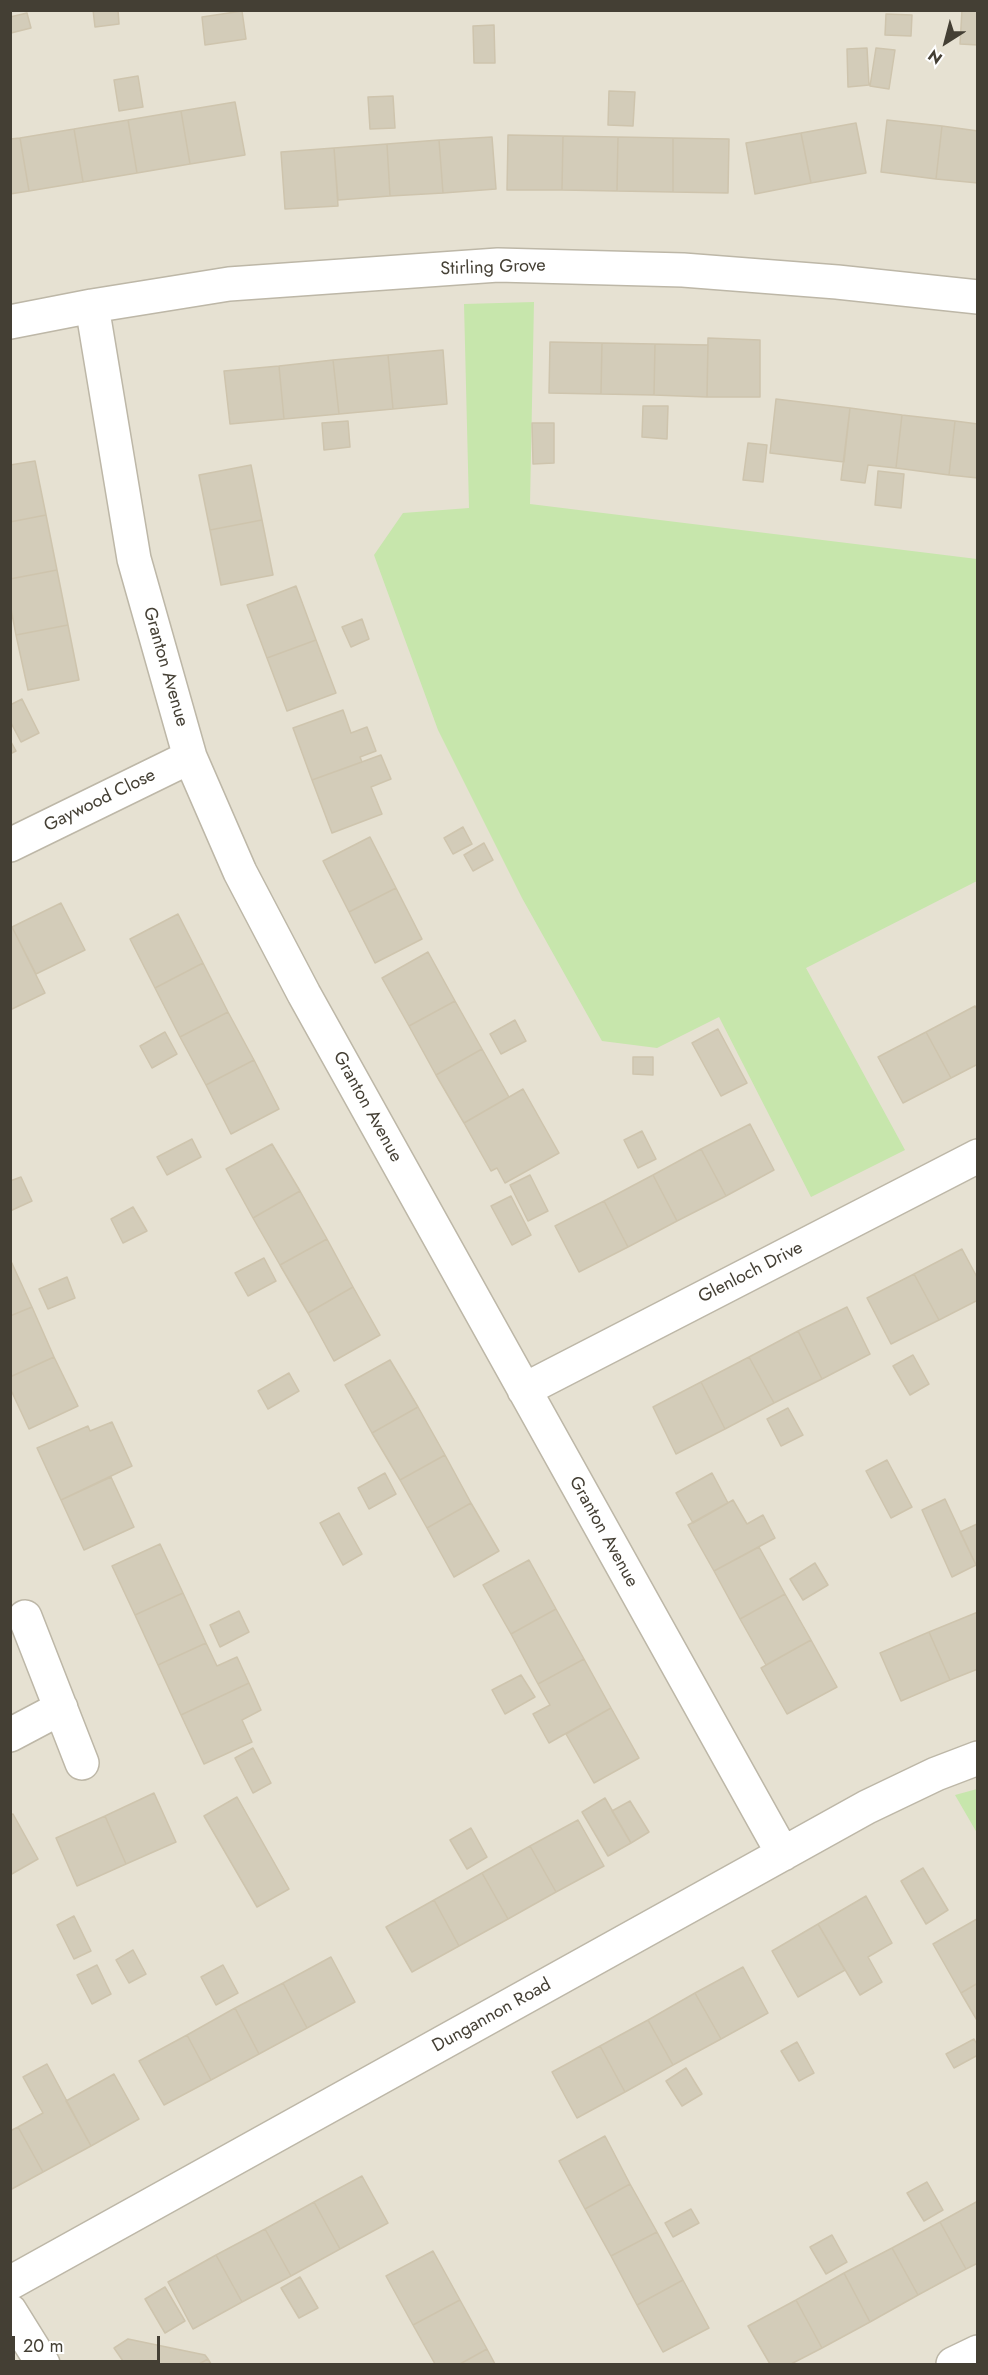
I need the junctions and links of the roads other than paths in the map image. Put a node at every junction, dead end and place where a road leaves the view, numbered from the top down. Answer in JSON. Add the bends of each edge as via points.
{"nodes":[{"id":1,"x":978,"y":297,"type":"edge"},
{"id":2,"x":92,"y":306,"type":"junction"},
{"id":3,"x":10,"y":322,"type":"edge"},
{"id":4,"x":190,"y":757,"type":"junction"},
{"id":5,"x":10,"y":845,"type":"edge"},
{"id":6,"x":978,"y":1156,"type":"edge"},
{"id":7,"x":524,"y":1390,"type":"junction"},
{"id":8,"x":25,"y":1617,"type":"dead end"},
{"id":9,"x":61,"y":1708,"type":"junction"},
{"id":10,"x":10,"y":1735,"type":"edge"},
{"id":11,"x":978,"y":1758,"type":"edge"},
{"id":12,"x":82,"y":1763,"type":"dead end"},
{"id":13,"x":783,"y":1854,"type":"junction"},
{"id":14,"x":10,"y":2283,"type":"edge"},
{"id":15,"x":10,"y":2311,"type":"edge"},
{"id":16,"x":978,"y":2352,"type":"edge"},
{"id":17,"x":43,"y":2364,"type":"edge"},
{"id":18,"x":953,"y":2364,"type":"edge"}],
"edges":[{"from":1,"to":2,"type":"street","name":"Stirling Grove","via":[[683,270],[498,265],[229,284]]},
{"from":2,"to":3,"type":"street","name":"Stirling Grove"},
{"from":2,"to":4,"type":"street","name":"Granton Avenue","via":[[134,560]]},
{"from":4,"to":5,"type":"street","name":"Gaywood Close"},
{"from":4,"to":7,"type":"street","name":"Granton Avenue","via":[[240,872],[304,994]]},
{"from":6,"to":7,"type":"street","name":"Glenloch Drive"},
{"from":7,"to":13,"type":"street","name":"Granton Avenue"},
{"from":8,"to":9,"type":"street"},
{"from":9,"to":10,"type":"street"},
{"from":9,"to":12,"type":"street"},
{"from":11,"to":13,"type":"street","name":"Dungannon Road","via":[[867,1807]]},
{"from":13,"to":14,"type":"street","name":"Dungannon Road"},
{"from":15,"to":17,"type":"street"},
{"from":16,"to":18,"type":"street"}]}
